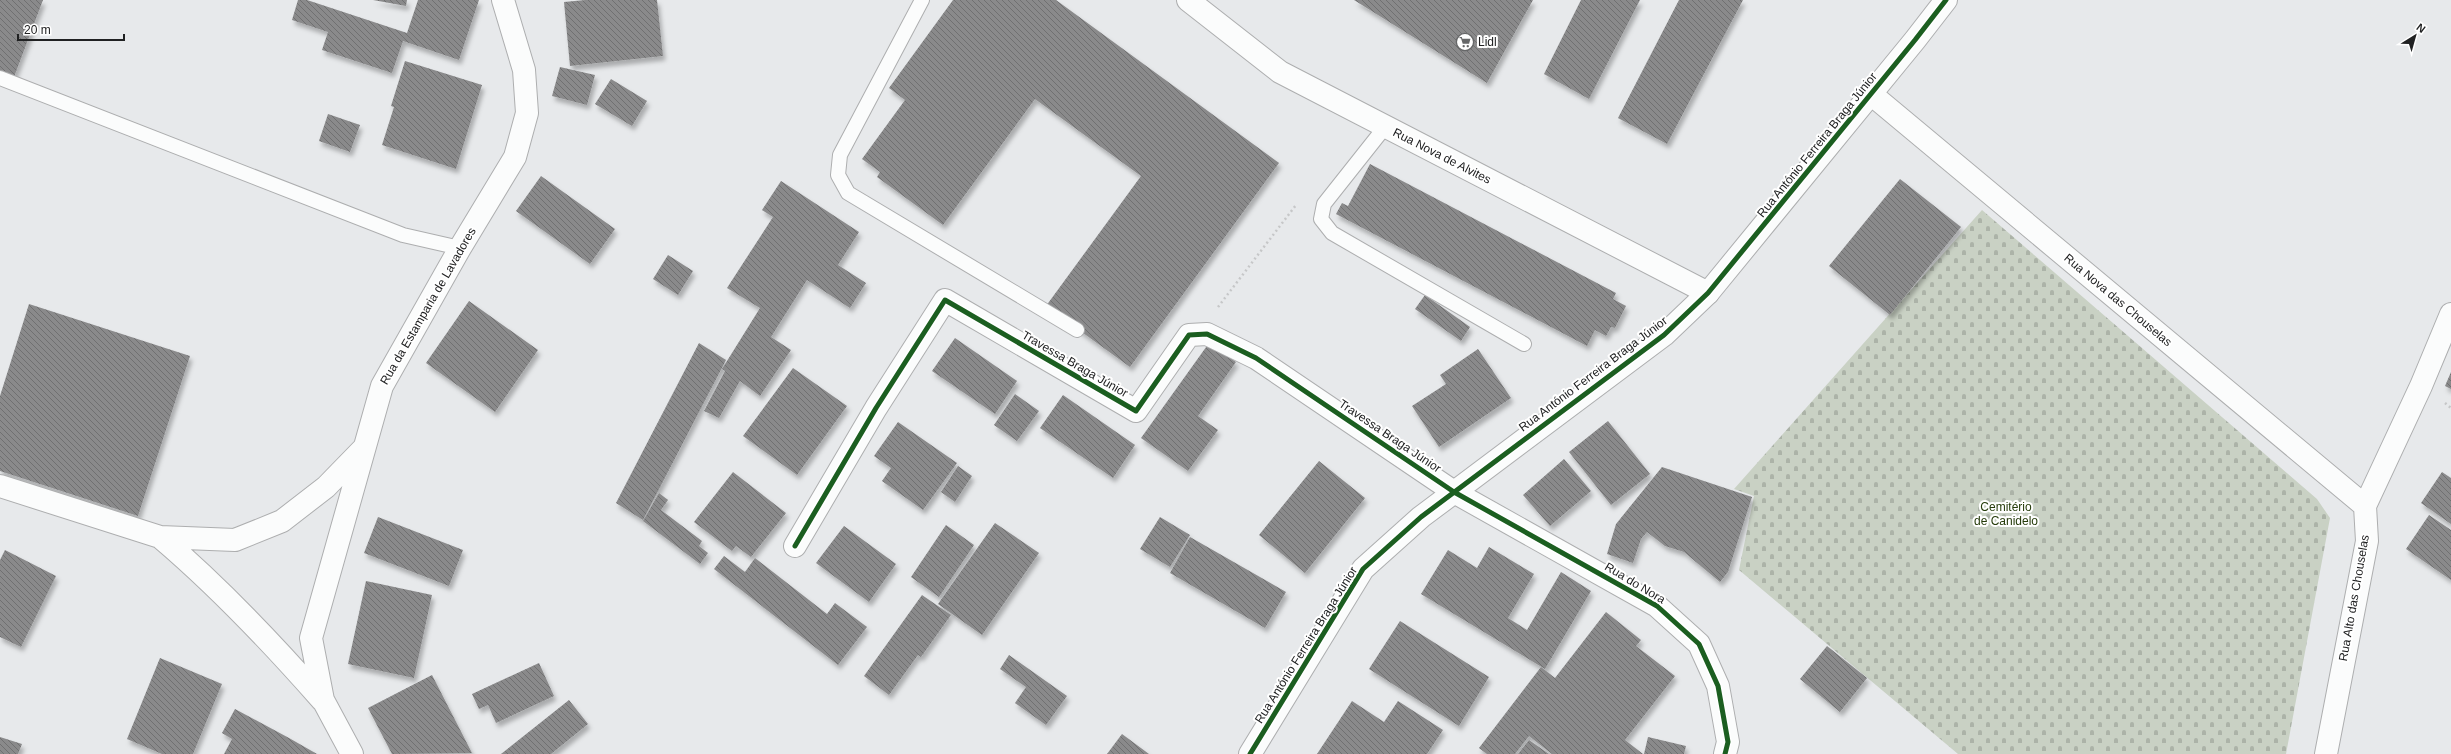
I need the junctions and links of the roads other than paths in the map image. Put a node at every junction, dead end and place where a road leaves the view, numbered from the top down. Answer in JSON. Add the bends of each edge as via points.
{"nodes":[{"id":1,"x":503,"y":0,"type":"edge"},
{"id":2,"x":922,"y":0,"type":"edge"},
{"id":3,"x":1188,"y":0,"type":"edge"},
{"id":4,"x":1946,"y":0,"type":"edge"},
{"id":5,"x":0,"y":78,"type":"edge"},
{"id":6,"x":1871,"y":94,"type":"junction"},
{"id":7,"x":1385,"y":127,"type":"junction"},
{"id":8,"x":460,"y":248,"type":"junction"},
{"id":9,"x":1708,"y":294,"type":"junction"},
{"id":10,"x":2451,"y":314,"type":"edge"},
{"id":11,"x":1077,"y":330,"type":"dead end"},
{"id":12,"x":1524,"y":344,"type":"dead end"},
{"id":13,"x":365,"y":447,"type":"junction"},
{"id":14,"x":0,"y":486,"type":"edge"},
{"id":15,"x":1454,"y":492,"type":"junction"},
{"id":16,"x":2365,"y":506,"type":"junction"},
{"id":17,"x":160,"y":537,"type":"junction"},
{"id":18,"x":795,"y":546,"type":"dead end"},
{"id":19,"x":323,"y":700,"type":"junction"},
{"id":20,"x":352,"y":754,"type":"edge"},
{"id":21,"x":1250,"y":754,"type":"edge"},
{"id":22,"x":1725,"y":754,"type":"edge"},
{"id":23,"x":2326,"y":754,"type":"edge"}],
"edges":[{"from":1,"to":8,"type":"street","name":"Rua da Estamparia de Lavadores","via":[[524,70],[527,113],[515,158]]},
{"from":2,"to":11,"type":"lane","via":[[840,155],[838,175],[848,193]]},
{"from":3,"to":7,"type":"street","name":"Rua Nova de Alvites","via":[[1280,72]]},
{"from":4,"to":6,"type":"street","name":"Rua António Ferreira Braga Júnior"},
{"from":5,"to":8,"type":"lane","via":[[403,235]]},
{"from":6,"to":9,"type":"street","name":"Rua António Ferreira Braga Júnior"},
{"from":6,"to":16,"type":"street","name":"Rua Nova das Chouselas"},
{"from":7,"to":9,"type":"street","name":"Rua Nova de Alvites"},
{"from":7,"to":12,"type":"lane","via":[[1324,204],[1321,219],[1332,232]]},
{"from":8,"to":13,"type":"street","name":"Rua da Estamparia de Lavadores","via":[[382,386]]},
{"from":9,"to":15,"type":"street","name":"Rua António Ferreira Braga Júnior","via":[[1664,335]]},
{"from":10,"to":16,"type":"street","name":"Rua Alto das Chouselas","via":[[2422,386]]},
{"from":13,"to":17,"type":"street","via":[[326,487],[282,521],[235,540]]},
{"from":13,"to":19,"type":"street","name":"Rua da Estamparia de Lavadores","via":[[311,638]]},
{"from":14,"to":17,"type":"street"},
{"from":15,"to":18,"type":"street","name":"Travessa Braga Júnior","via":[[1256,358],[1207,334],[1189,335],[1136,410],[945,300],[876,408]]},
{"from":15,"to":21,"type":"street","name":"Rua António Ferreira Braga Júnior","via":[[1421,517],[1364,570]]},
{"from":15,"to":22,"type":"street","name":"Rua do Nora","via":[[1657,606],[1699,644],[1718,686],[1728,742]]},
{"from":16,"to":23,"type":"street","name":"Rua Alto das Chouselas","via":[[2366,540]]},
{"from":17,"to":19,"type":"street","via":[[204,574],[258,627]]},
{"from":19,"to":20,"type":"street","name":"Rua da Estamparia de Lavadores"}]}
